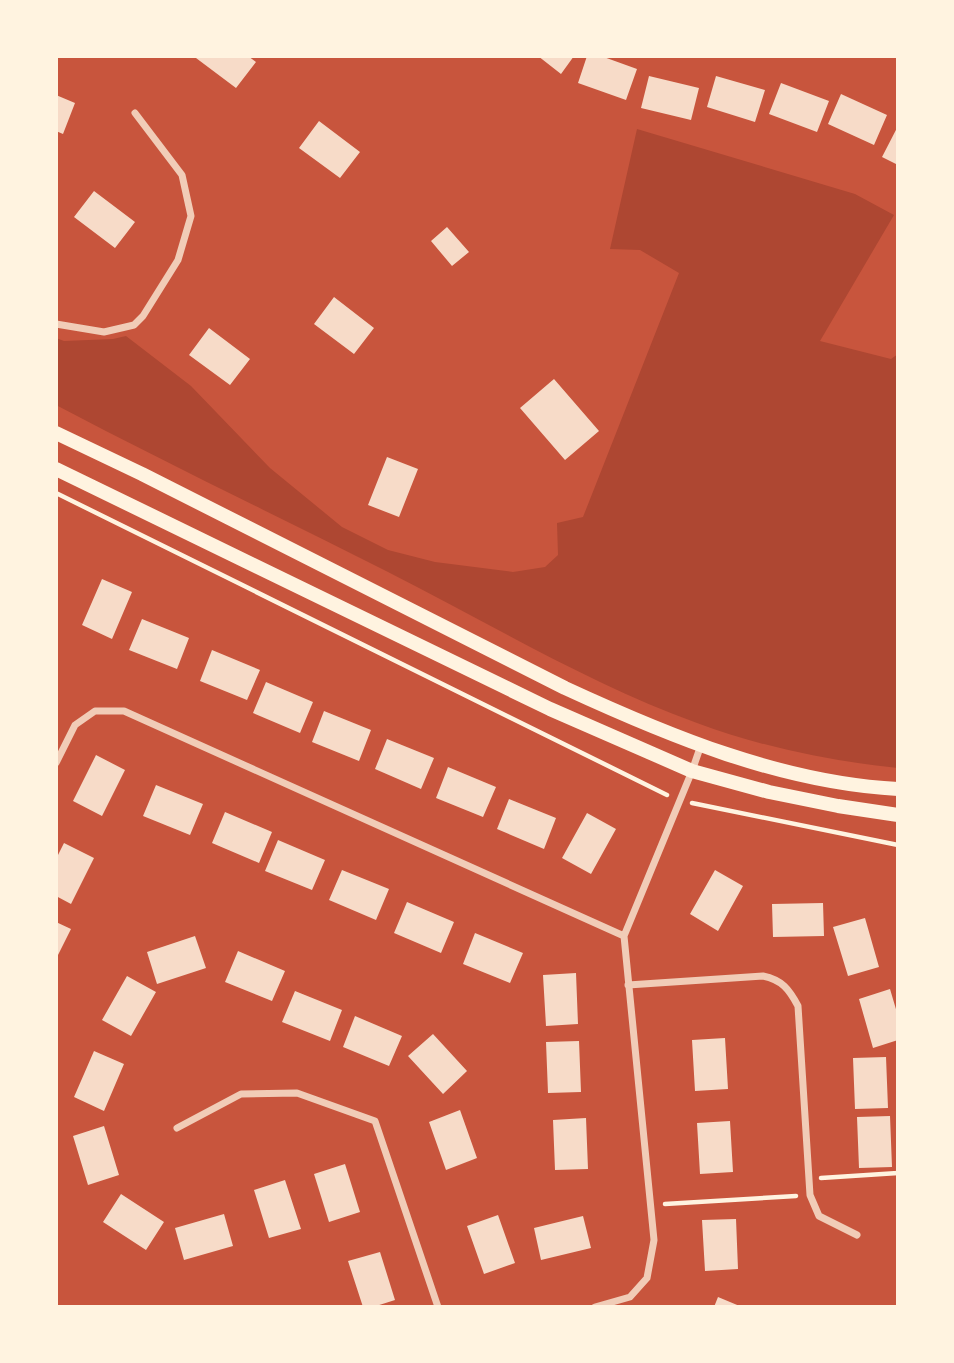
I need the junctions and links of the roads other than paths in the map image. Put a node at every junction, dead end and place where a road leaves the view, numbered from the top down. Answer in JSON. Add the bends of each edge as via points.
{"nodes":[{"id":1,"x":135,"y":113,"type":"dead end"},
{"id":2,"x":56,"y":324,"type":"edge"},
{"id":3,"x":56,"y":433,"type":"edge"},
{"id":4,"x":56,"y":469,"type":"edge"},
{"id":5,"x":701,"y":745,"type":"junction"},
{"id":6,"x":56,"y":763,"type":"edge"},
{"id":7,"x":692,"y":771,"type":"junction"},
{"id":8,"x":898,"y":789,"type":"edge"},
{"id":9,"x":898,"y":816,"type":"edge"},
{"id":10,"x":624,"y":936,"type":"junction"},
{"id":11,"x":628,"y":985,"type":"junction"},
{"id":12,"x":177,"y":1128,"type":"dead end"},
{"id":13,"x":857,"y":1235,"type":"dead end"},
{"id":14,"x":438,"y":1307,"type":"edge"},
{"id":15,"x":595,"y":1307,"type":"edge"}],
"edges":[{"from":1,"to":2,"type":"street","via":[[182,176],[191,215],[178,260],[134,325],[104,332]]},
{"from":3,"to":5,"type":"main road","via":[[565,688]]},
{"from":4,"to":7,"type":"main road","via":[[550,709]]},
{"from":5,"to":7,"type":"street"},
{"from":5,"to":8,"type":"main road","via":[[770,767]]},
{"from":6,"to":10,"type":"street","via":[[75,725],[95,711],[124,711]]},
{"from":7,"to":9,"type":"main road","via":[[783,795]]},
{"from":7,"to":10,"type":"street"},
{"from":10,"to":11,"type":"street"},
{"from":11,"to":13,"type":"street","via":[[762,976],[777,979],[790,990],[798,1006],[810,1195],[819,1216]]},
{"from":11,"to":15,"type":"street","via":[[654,1240],[647,1278],[630,1297]]},
{"from":12,"to":14,"type":"street","via":[[241,1094],[297,1093],[375,1121]]}]}
